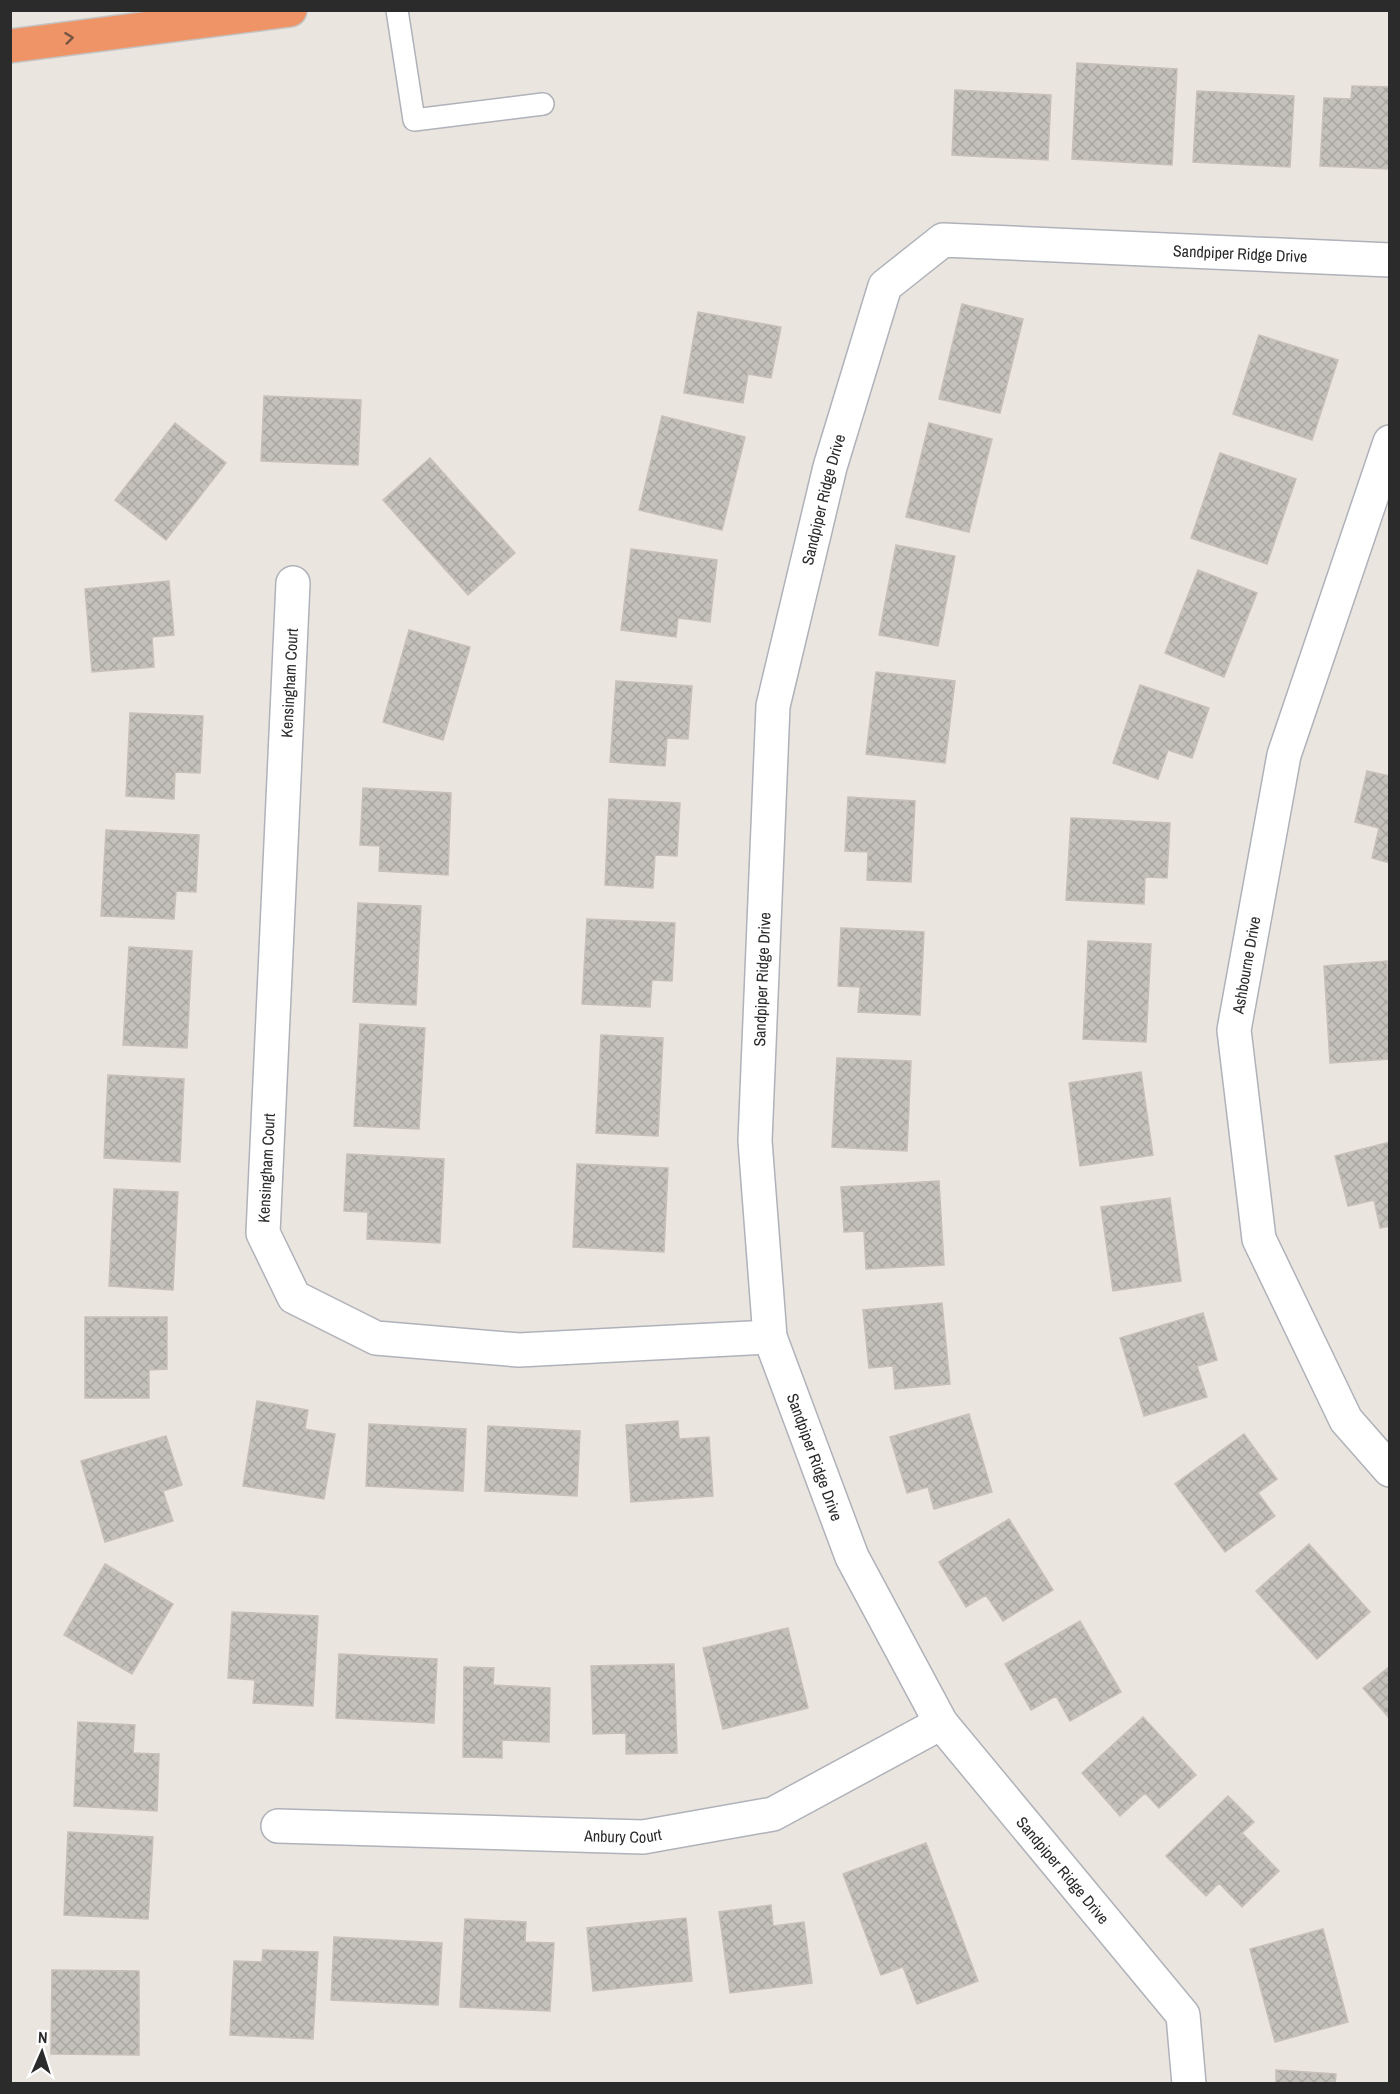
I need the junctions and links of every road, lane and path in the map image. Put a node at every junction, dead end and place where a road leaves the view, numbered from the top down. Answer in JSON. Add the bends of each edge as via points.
{"nodes":[{"id":1,"x":290,"y":10,"type":"edge"},
{"id":2,"x":397,"y":10,"type":"edge"},
{"id":3,"x":10,"y":45,"type":"edge"},
{"id":4,"x":543,"y":104,"type":"dead end"},
{"id":5,"x":1389,"y":260,"type":"edge"},
{"id":6,"x":1389,"y":442,"type":"edge"},
{"id":7,"x":293,"y":583,"type":"dead end"},
{"id":8,"x":770,"y":1337,"type":"junction"},
{"id":9,"x":1389,"y":1470,"type":"edge"},
{"id":10,"x":941,"y":1723,"type":"junction"},
{"id":11,"x":278,"y":1826,"type":"dead end"},
{"id":12,"x":1189,"y":2084,"type":"edge"}],
"edges":[{"from":3,"to":1,"type":"highway","one_way":true},
{"from":2,"to":4,"type":"lane","via":[[414,120]]},
{"from":5,"to":8,"type":"street","name":"Sandpiper Ridge Drive","via":[[943,240],[885,286],[830,467],[773,706],[755,1142]]},
{"from":6,"to":9,"type":"street","name":"Ashbourne Drive","via":[[1284,756],[1234,1030],[1259,1239],[1346,1420]]},
{"from":7,"to":8,"type":"street","name":"Kensingham Court","via":[[263,1233],[294,1297],[376,1338],[519,1350]]},
{"from":8,"to":10,"type":"street","name":"Sandpiper Ridge Drive","via":[[852,1557]]},
{"from":10,"to":11,"type":"street","name":"Anbury Court","via":[[773,1814],[643,1837]]},
{"from":10,"to":12,"type":"street","name":"Sandpiper Ridge Drive","via":[[1183,2015]]}]}
